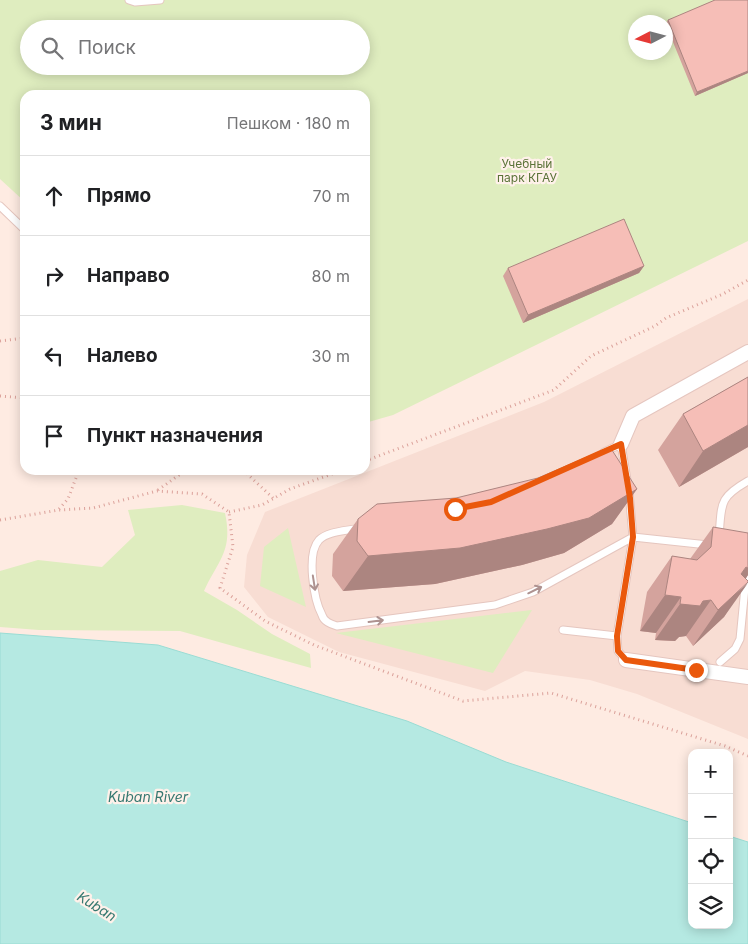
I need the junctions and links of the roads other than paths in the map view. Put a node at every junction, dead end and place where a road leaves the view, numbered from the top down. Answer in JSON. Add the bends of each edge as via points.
{"nodes":[{"id":1,"x":129,"y":0,"type":"edge"},
{"id":2,"x":160,"y":0,"type":"edge"},
{"id":3,"x":0,"y":206,"type":"edge"},
{"id":4,"x":20,"y":225,"type":"edge"},
{"id":5,"x":748,"y":352,"type":"edge"},
{"id":6,"x":621,"y":444,"type":"junction"},
{"id":7,"x":595,"y":456,"type":"edge"},
{"id":8,"x":748,"y":481,"type":"edge"},
{"id":9,"x":366,"y":527,"type":"edge"},
{"id":10,"x":633,"y":537,"type":"junction"},
{"id":11,"x":748,"y":556,"type":"edge"},
{"id":12,"x":563,"y":630,"type":"dead end"},
{"id":13,"x":617,"y":636,"type":"junction"},
{"id":14,"x":626,"y":660,"type":"joint"},
{"id":15,"x":720,"y":662,"type":"dead end"},
{"id":16,"x":748,"y":677,"type":"edge"}],
"edges":[{"from":1,"to":2,"type":"lane"},
{"from":3,"to":4,"type":"lane"},
{"from":5,"to":6,"type":"street","via":[[633,416]]},
{"from":6,"to":7,"type":"lane"},
{"from":6,"to":10,"type":"lane"},
{"from":8,"to":10,"type":"lane","via":[[726,496],[717,547]]},
{"from":9,"to":10,"type":"lane","one_way":true,"via":[[328,534],[314,549],[312,580],[322,617],[328,623],[337,626],[495,605],[532,592]]},
{"from":10,"to":13,"type":"lane"},
{"from":11,"to":15,"type":"lane","via":[[740,639],[735,649]]},
{"from":12,"to":13,"type":"lane"},
{"from":13,"to":14,"type":"lane","via":[[618,651]]},
{"from":14,"to":16,"type":"street"}]}
